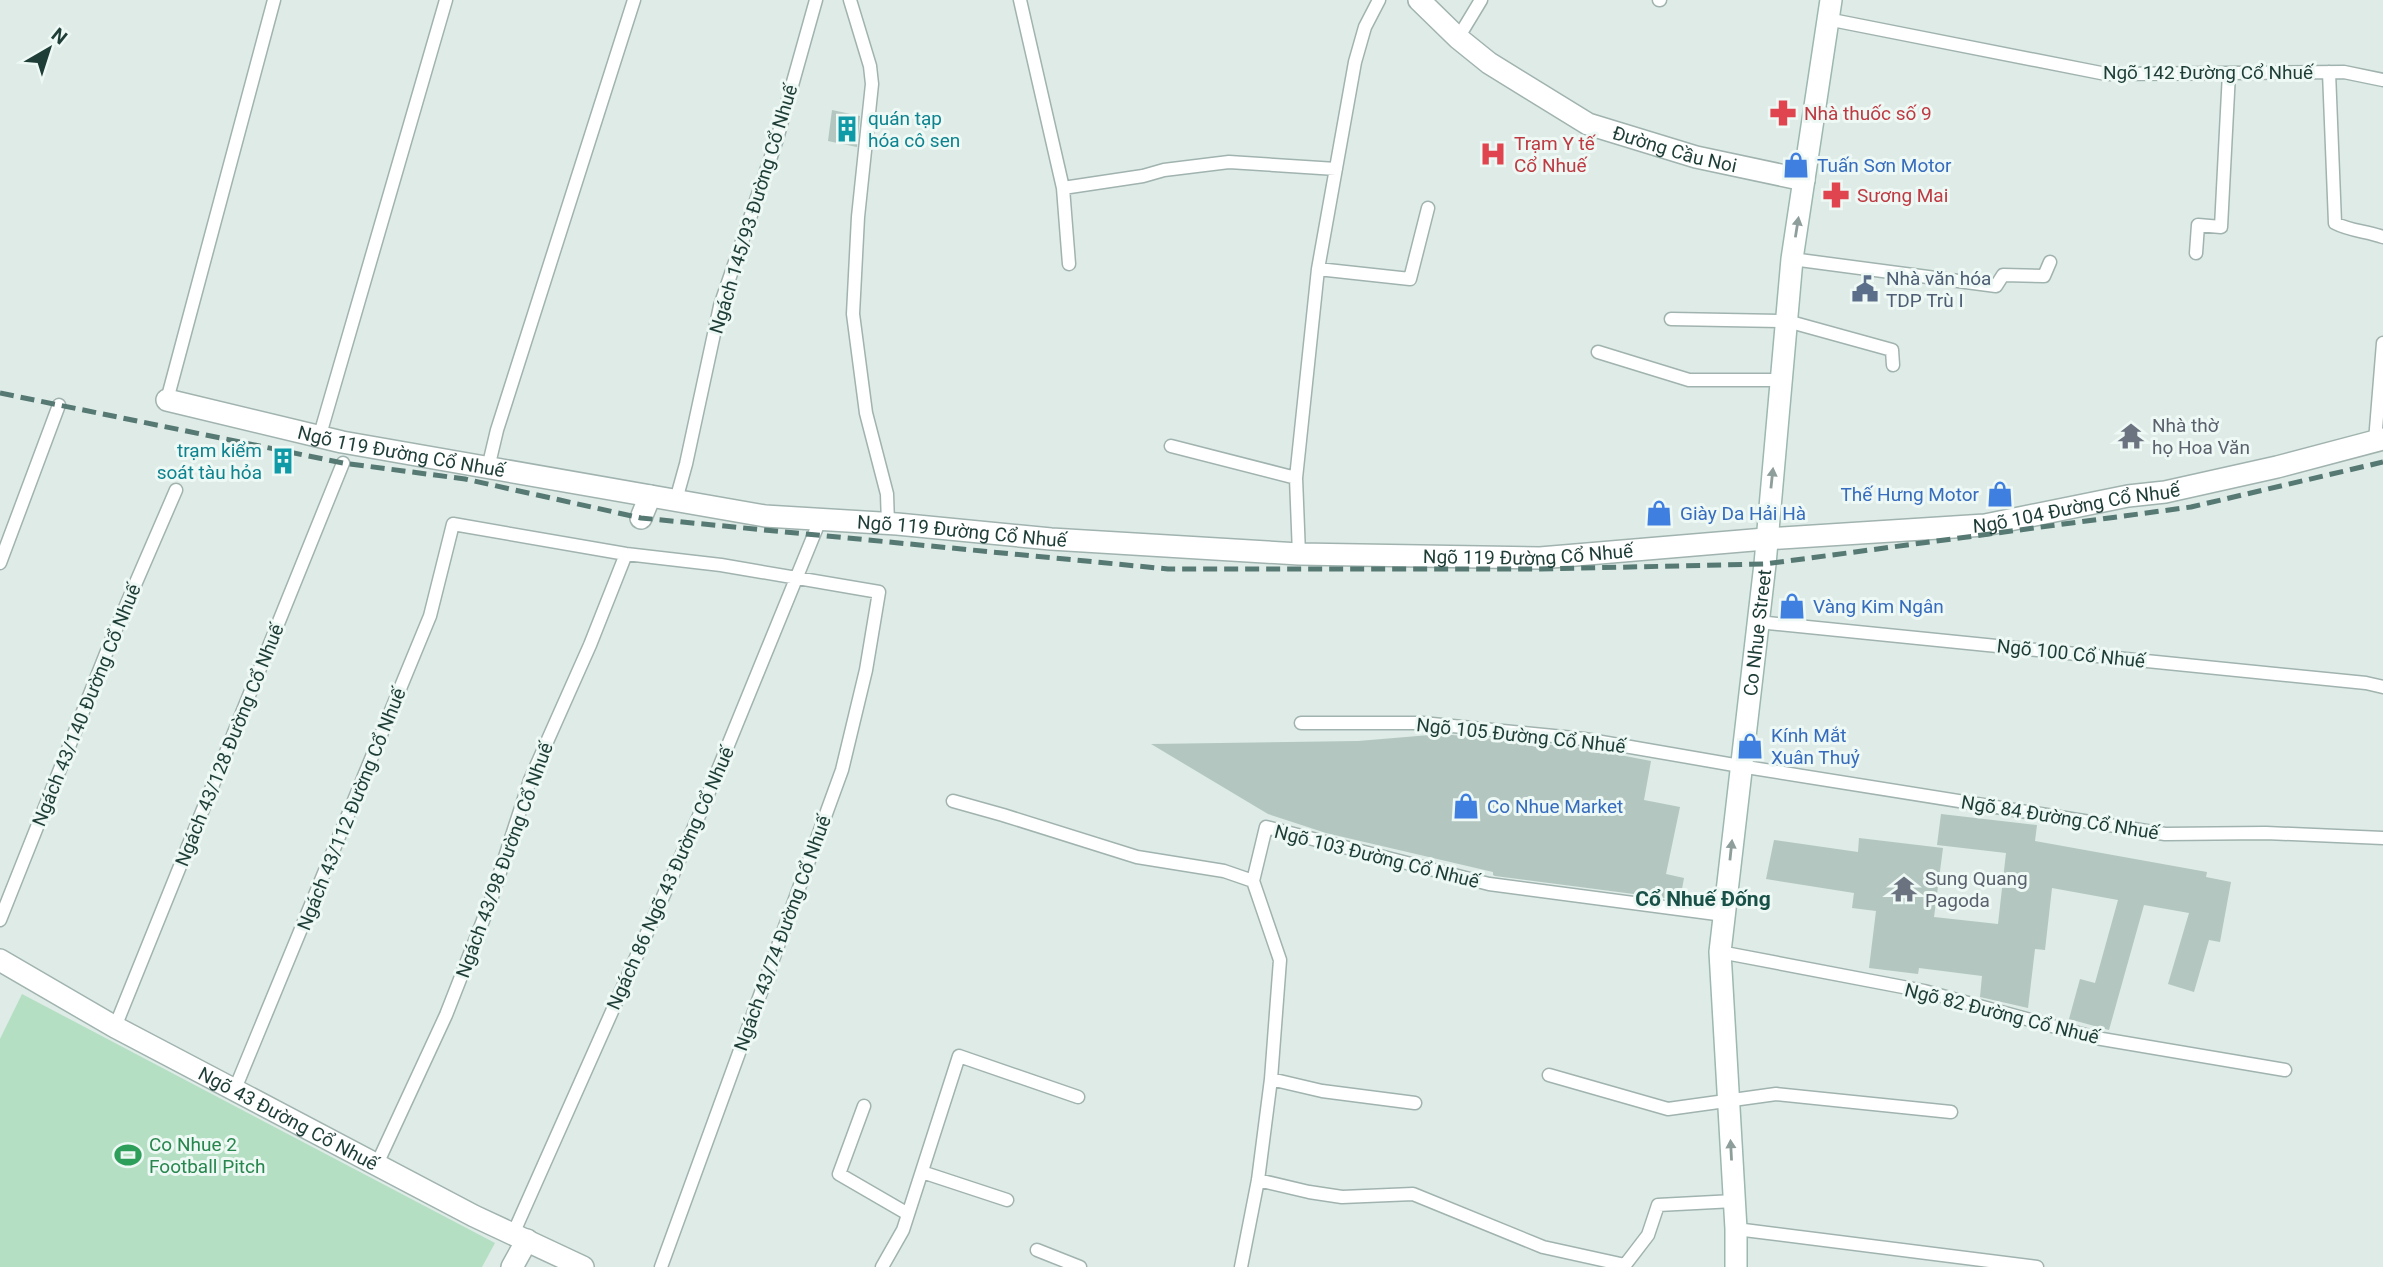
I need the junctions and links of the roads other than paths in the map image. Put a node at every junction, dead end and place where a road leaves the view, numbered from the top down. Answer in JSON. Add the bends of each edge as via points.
{"nodes":[{"id":1,"x":274,"y":0,"type":"edge"},
{"id":2,"x":446,"y":0,"type":"edge"},
{"id":3,"x":634,"y":0,"type":"edge"},
{"id":4,"x":816,"y":0,"type":"edge"},
{"id":5,"x":850,"y":0,"type":"edge"},
{"id":6,"x":1020,"y":0,"type":"edge"},
{"id":7,"x":1379,"y":0,"type":"edge"},
{"id":8,"x":1419,"y":0,"type":"edge"},
{"id":9,"x":1481,"y":0,"type":"edge"},
{"id":10,"x":1829,"y":10,"type":"edge"},
{"id":11,"x":1458,"y":38,"type":"junction"},
{"id":12,"x":2329,"y":72,"type":"junction"},
{"id":13,"x":2229,"y":73,"type":"junction"},
{"id":14,"x":2383,"y":80,"type":"edge"},
{"id":15,"x":1336,"y":169,"type":"junction"},
{"id":16,"x":1804,"y":180,"type":"junction"},
{"id":17,"x":1063,"y":188,"type":"junction"},
{"id":18,"x":1428,"y":208,"type":"dead end"},
{"id":19,"x":2383,"y":237,"type":"edge"},
{"id":20,"x":2196,"y":253,"type":"dead end"},
{"id":21,"x":1792,"y":259,"type":"junction"},
{"id":22,"x":2050,"y":262,"type":"dead end"},
{"id":23,"x":1069,"y":264,"type":"dead end"},
{"id":24,"x":1318,"y":269,"type":"junction"},
{"id":25,"x":1671,"y":319,"type":"dead end"},
{"id":26,"x":1787,"y":321,"type":"junction"},
{"id":27,"x":2383,"y":343,"type":"edge"},
{"id":28,"x":1598,"y":352,"type":"dead end"},
{"id":29,"x":1893,"y":365,"type":"dead end"},
{"id":30,"x":1782,"y":380,"type":"junction"},
{"id":31,"x":167,"y":400,"type":"joint"},
{"id":32,"x":60,"y":405,"type":"dead end"},
{"id":33,"x":319,"y":438,"type":"junction"},
{"id":34,"x":2379,"y":440,"type":"edge"},
{"id":35,"x":1171,"y":446,"type":"dead end"},
{"id":36,"x":343,"y":463,"type":"dead end"},
{"id":37,"x":488,"y":468,"type":"junction"},
{"id":38,"x":1296,"y":478,"type":"junction"},
{"id":39,"x":176,"y":490,"type":"dead end"},
{"id":40,"x":650,"y":496,"type":"junction"},
{"id":41,"x":676,"y":500,"type":"junction"},
{"id":42,"x":641,"y":518,"type":"dead end"},
{"id":43,"x":820,"y":520,"type":"junction"},
{"id":44,"x":888,"y":524,"type":"junction"},
{"id":45,"x":1765,"y":540,"type":"junction"},
{"id":46,"x":626,"y":554,"type":"junction"},
{"id":47,"x":1299,"y":554,"type":"junction"},
{"id":48,"x":0,"y":563,"type":"edge"},
{"id":49,"x":798,"y":577,"type":"junction"},
{"id":50,"x":1758,"y":622,"type":"junction"},
{"id":51,"x":2383,"y":687,"type":"edge"},
{"id":52,"x":1301,"y":723,"type":"dead end"},
{"id":53,"x":1740,"y":766,"type":"junction"},
{"id":54,"x":953,"y":801,"type":"dead end"},
{"id":55,"x":2383,"y":838,"type":"edge"},
{"id":56,"x":1253,"y":881,"type":"junction"},
{"id":57,"x":1724,"y":915,"type":"junction"},
{"id":58,"x":0,"y":920,"type":"edge"},
{"id":59,"x":1720,"y":952,"type":"junction"},
{"id":60,"x":0,"y":960,"type":"edge"},
{"id":61,"x":115,"y":1027,"type":"junction"},
{"id":62,"x":2285,"y":1070,"type":"dead end"},
{"id":63,"x":1549,"y":1075,"type":"dead end"},
{"id":64,"x":1271,"y":1079,"type":"junction"},
{"id":65,"x":235,"y":1089,"type":"junction"},
{"id":66,"x":1078,"y":1097,"type":"dead end"},
{"id":67,"x":1728,"y":1100,"type":"junction"},
{"id":68,"x":1415,"y":1103,"type":"dead end"},
{"id":69,"x":864,"y":1106,"type":"dead end"},
{"id":70,"x":1951,"y":1112,"type":"dead end"},
{"id":71,"x":377,"y":1164,"type":"junction"},
{"id":72,"x":922,"y":1171,"type":"junction"},
{"id":73,"x":1258,"y":1180,"type":"junction"},
{"id":74,"x":1007,"y":1200,"type":"dead end"},
{"id":75,"x":1734,"y":1201,"type":"junction"},
{"id":76,"x":908,"y":1214,"type":"junction"},
{"id":77,"x":1736,"y":1229,"type":"junction"},
{"id":78,"x":520,"y":1237,"type":"junction"},
{"id":79,"x":1037,"y":1251,"type":"dead end"},
{"id":80,"x":512,"y":1267,"type":"edge"},
{"id":81,"x":583,"y":1267,"type":"edge"},
{"id":82,"x":661,"y":1267,"type":"edge"},
{"id":83,"x":882,"y":1267,"type":"edge"},
{"id":84,"x":1080,"y":1267,"type":"edge"},
{"id":85,"x":1241,"y":1267,"type":"edge"},
{"id":86,"x":1735,"y":1267,"type":"edge"},
{"id":87,"x":2037,"y":1267,"type":"edge"}],
"edges":[{"from":1,"to":31,"type":"lane"},
{"from":2,"to":33,"type":"lane"},
{"from":3,"to":37,"type":"lane"},
{"from":4,"to":41,"type":"lane","name":"Ngách 145/93 Đường Cổ Nhuế","via":[[777,139],[720,306]]},
{"from":5,"to":44,"type":"lane","via":[[872,84],[853,314],[866,413],[887,494]]},
{"from":6,"to":17,"type":"lane"},
{"from":7,"to":15,"type":"lane","via":[[1355,62]]},
{"from":8,"to":11,"type":"street","name":"Đường Cầu Noi"},
{"from":9,"to":11,"type":"lane"},
{"from":10,"to":13,"type":"lane","name":"Ngõ 142 Đường Cổ Nhuế","via":[[2106,74]]},
{"from":10,"to":16,"type":"street","name":"Co Nhue Street"},
{"from":11,"to":16,"type":"street","name":"Đường Cầu Noi","via":[[1489,63],[1588,124],[1696,157]]},
{"from":12,"to":13,"type":"lane","name":"Ngõ 142 Đường Cổ Nhuế"},
{"from":12,"to":14,"type":"lane","name":"Ngõ 142 Đường Cổ Nhuế"},
{"from":12,"to":19,"type":"lane","via":[[2334,223]]},
{"from":13,"to":20,"type":"lane","via":[[2221,227],[2197,225]]},
{"from":15,"to":17,"type":"lane","via":[[1229,162]]},
{"from":15,"to":24,"type":"lane"},
{"from":21,"to":16,"type":"street","name":"Co Nhue Street","one_way":true},
{"from":17,"to":23,"type":"lane"},
{"from":18,"to":24,"type":"lane","via":[[1410,279]]},
{"from":21,"to":22,"type":"lane","via":[[1996,286],[2003,275],[2044,276]]},
{"from":21,"to":26,"type":"street","name":"Co Nhue Street"},
{"from":24,"to":38,"type":"lane"},
{"from":25,"to":26,"type":"lane"},
{"from":26,"to":29,"type":"lane","via":[[1892,350]]},
{"from":26,"to":30,"type":"street","name":"Co Nhue Street"},
{"from":27,"to":34,"type":"lane"},
{"from":28,"to":30,"type":"lane","via":[[1689,380]]},
{"from":45,"to":30,"type":"street","name":"Co Nhue Street","one_way":true},
{"from":31,"to":33,"type":"street","name":"Ngõ 119 Đường Cổ Nhuế"},
{"from":32,"to":48,"type":"lane"},
{"from":33,"to":37,"type":"street","name":"Ngõ 119 Đường Cổ Nhuế"},
{"from":34,"to":45,"type":"street","name":"Ngõ 104 Đường Cổ Nhuế","via":[[2165,492],[1985,525]]},
{"from":35,"to":38,"type":"lane"},
{"from":36,"to":61,"type":"lane","name":"Ngách 43/128 Đường Cổ Nhuế"},
{"from":37,"to":40,"type":"street","name":"Ngõ 119 Đường Cổ Nhuế"},
{"from":38,"to":47,"type":"lane"},
{"from":39,"to":58,"type":"lane","name":"Ngách 43/140 Đường Cổ Nhuế"},
{"from":40,"to":41,"type":"street","name":"Ngõ 119 Đường Cổ Nhuế"},
{"from":40,"to":42,"type":"street"},
{"from":41,"to":43,"type":"street","name":"Ngõ 119 Đường Cổ Nhuế","via":[[738,519]]},
{"from":43,"to":44,"type":"street","name":"Ngõ 119 Đường Cổ Nhuế"},
{"from":43,"to":49,"type":"lane","name":"Ngách 86 Ngõ 43 Đường Cổ Nhuế"},
{"from":44,"to":47,"type":"street","name":"Ngõ 119 Đường Cổ Nhuế"},
{"from":45,"to":47,"type":"street","name":"Ngõ 119 Đường Cổ Nhuế","via":[[1540,558]]},
{"from":45,"to":50,"type":"street","name":"Co Nhue Street"},
{"from":46,"to":49,"type":"lane"},
{"from":46,"to":65,"type":"lane","name":"Ngách 43/112 Đường Cổ Nhuế","via":[[453,524],[430,616]]},
{"from":46,"to":71,"type":"lane","name":"Ngách 43/98 Đường Cổ Nhuế","via":[[530,780],[491,900],[446,1015]]},
{"from":49,"to":78,"type":"lane","name":"Ngách 86 Ngõ 43 Đường Cổ Nhuế"},
{"from":49,"to":82,"type":"lane","name":"Ngách 43/74 Đường Cổ Nhuế","via":[[879,592],[866,670],[842,770]]},
{"from":50,"to":51,"type":"lane","name":"Ngõ 100 Cổ Nhuế"},
{"from":50,"to":53,"type":"street","name":"Co Nhue Street"},
{"from":52,"to":53,"type":"lane","name":"Ngõ 105 Đường Cổ Nhuế","via":[[1422,723],[1530,733]]},
{"from":53,"to":55,"type":"lane","name":"Ngõ 84 Đường Cổ Nhuế","via":[[2165,834]]},
{"from":57,"to":53,"type":"street","name":"Co Nhue Street","one_way":true},
{"from":54,"to":56,"type":"lane","via":[[1137,857],[1224,871]]},
{"from":56,"to":57,"type":"lane","name":"Ngõ 103 Đường Cổ Nhuế","via":[[1266,827],[1489,884]]},
{"from":56,"to":64,"type":"lane","via":[[1280,960]]},
{"from":57,"to":59,"type":"street","name":"Co Nhue Street"},
{"from":59,"to":62,"type":"lane","name":"Ngõ 82 Đường Cổ Nhuế","via":[[1924,991],[2096,1038]]},
{"from":59,"to":67,"type":"street","name":"Co Nhue Street"},
{"from":60,"to":61,"type":"street","name":"Ngõ 43 Đường Cổ Nhuế"},
{"from":61,"to":65,"type":"street","name":"Ngõ 43 Đường Cổ Nhuế"},
{"from":63,"to":67,"type":"lane","via":[[1668,1109]]},
{"from":64,"to":68,"type":"lane"},
{"from":64,"to":73,"type":"lane"},
{"from":65,"to":71,"type":"street","name":"Ngõ 43 Đường Cổ Nhuế"},
{"from":66,"to":72,"type":"lane","via":[[959,1056]]},
{"from":67,"to":70,"type":"lane","via":[[1776,1094]]},
{"from":75,"to":67,"type":"street","name":"Co Nhue Street","one_way":true},
{"from":69,"to":76,"type":"lane","via":[[839,1174]]},
{"from":71,"to":78,"type":"street","name":"Ngõ 43 Đường Cổ Nhuế"},
{"from":72,"to":74,"type":"lane"},
{"from":72,"to":76,"type":"lane"},
{"from":73,"to":75,"type":"lane","via":[[1342,1197],[1413,1194],[1543,1247],[1625,1265],[1648,1235],[1658,1205]]},
{"from":73,"to":85,"type":"lane"},
{"from":75,"to":77,"type":"street","name":"Co Nhue Street"},
{"from":76,"to":83,"type":"lane"},
{"from":77,"to":86,"type":"street","name":"Co Nhue Street"},
{"from":77,"to":87,"type":"lane"},
{"from":78,"to":80,"type":"street"},
{"from":78,"to":81,"type":"street","name":"Ngõ 43 Đường Cổ Nhuế"},
{"from":79,"to":84,"type":"lane"}]}
